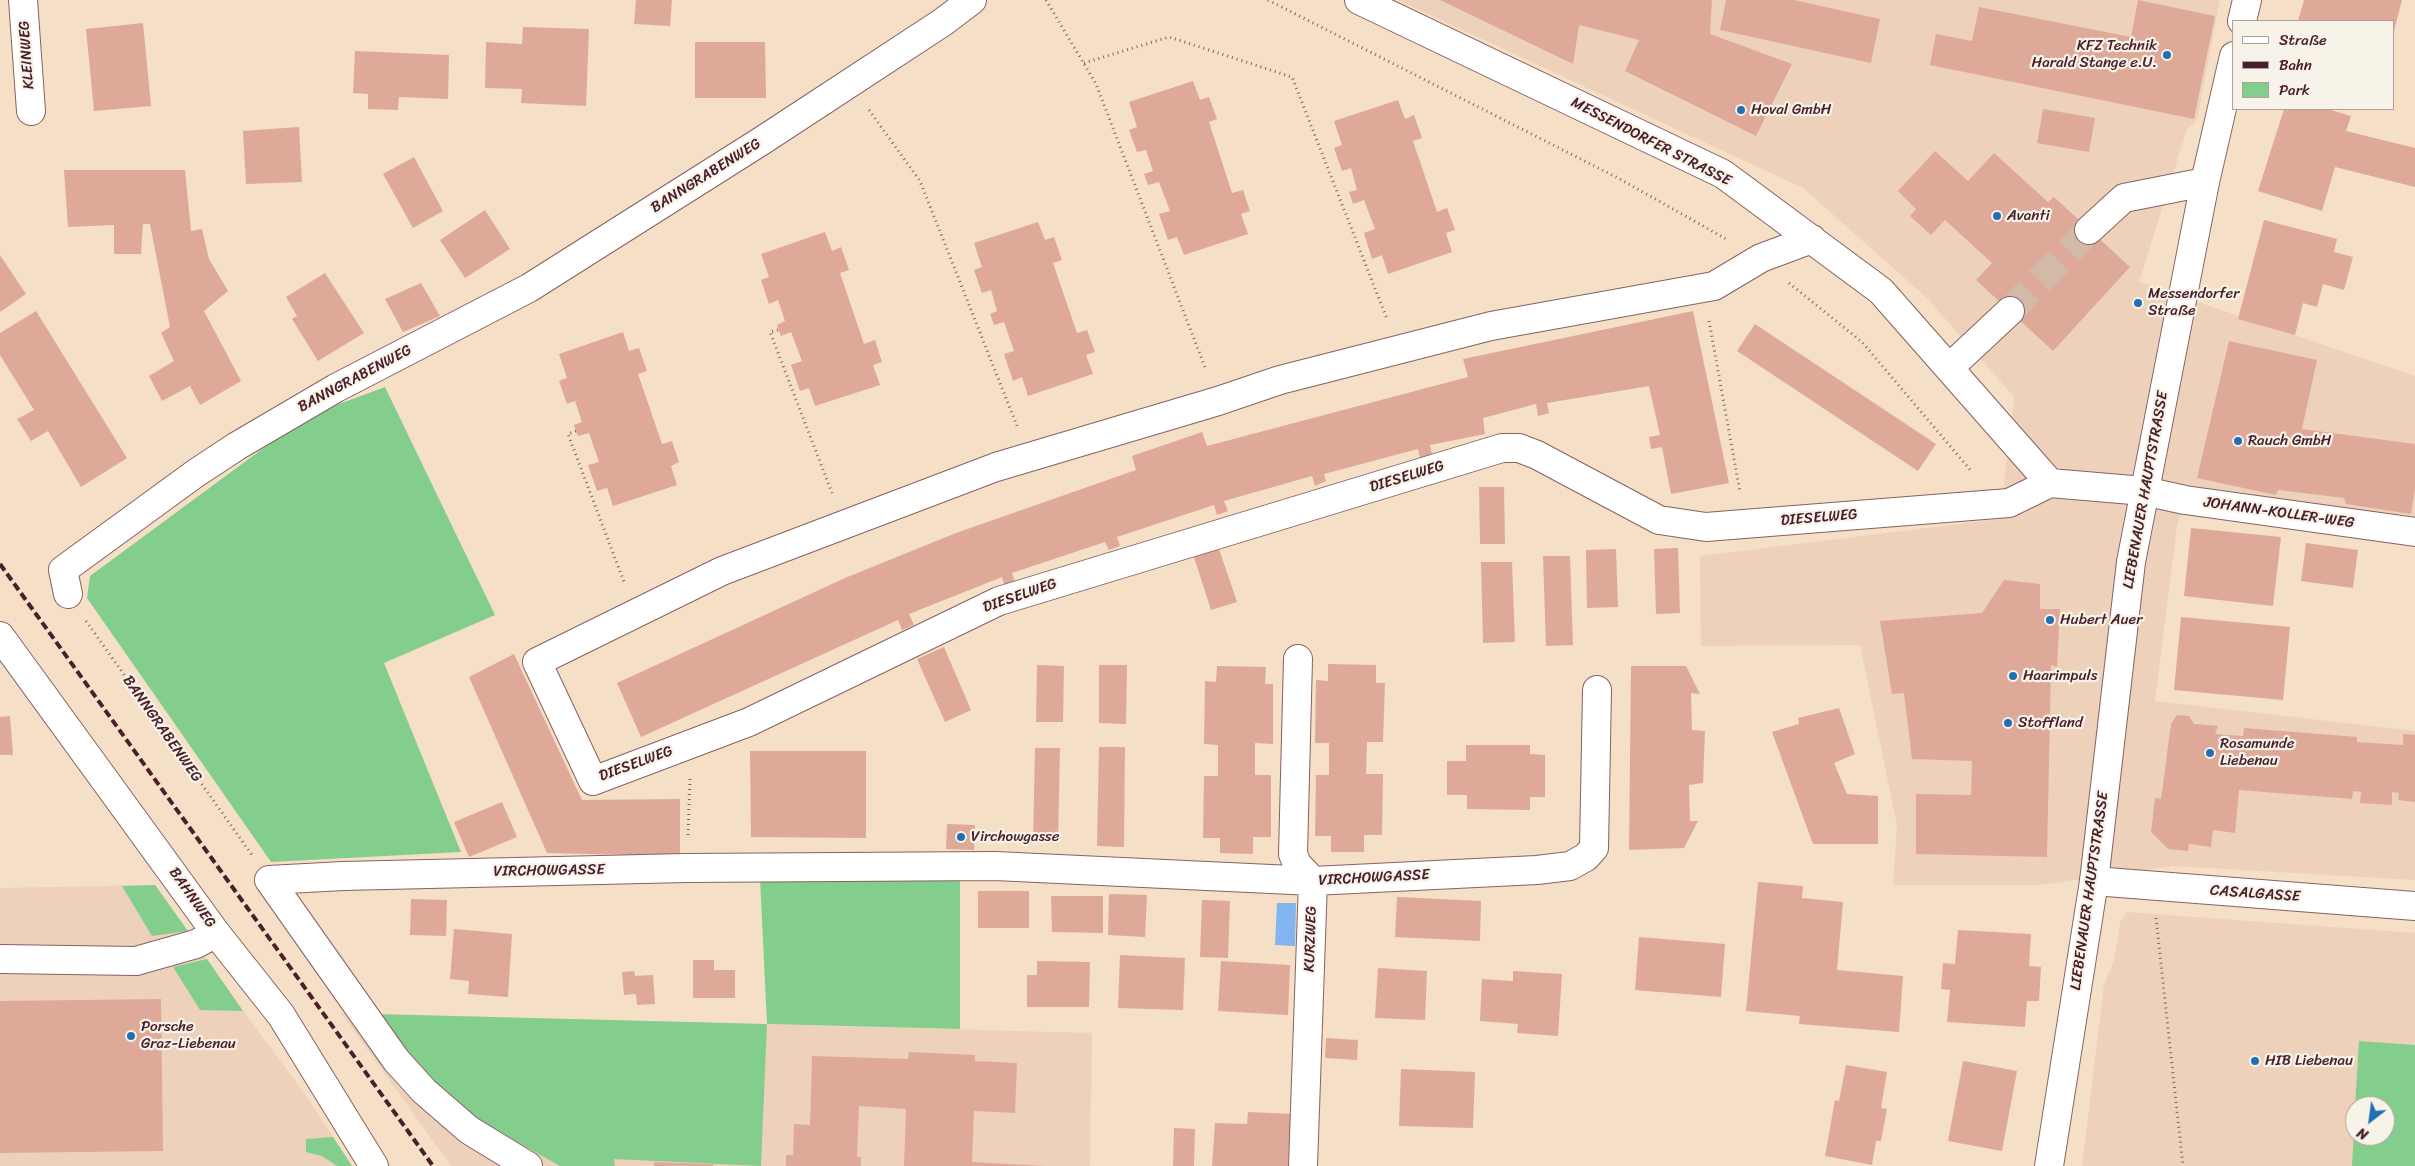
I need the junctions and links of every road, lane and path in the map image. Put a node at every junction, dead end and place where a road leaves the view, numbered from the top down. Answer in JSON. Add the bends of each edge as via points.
{"nodes":[{"id":1,"x":23,"y":0,"type":"edge"},
{"id":2,"x":972,"y":0,"type":"edge"},
{"id":3,"x":1046,"y":0,"type":"edge"},
{"id":4,"x":1268,"y":0,"type":"edge"},
{"id":5,"x":1359,"y":0,"type":"edge"},
{"id":6,"x":2246,"y":0,"type":"edge"},
{"id":7,"x":2242,"y":20,"type":"edge"},
{"id":8,"x":1084,"y":63,"type":"junction"},
{"id":9,"x":2232,"y":65,"type":"edge"},
{"id":10,"x":850,"y":84,"type":"junction"},
{"id":11,"x":31,"y":111,"type":"dead end"},
{"id":12,"x":2205,"y":182,"type":"junction"},
{"id":13,"x":2089,"y":230,"type":"tunnel mouth"},
{"id":14,"x":1812,"y":239,"type":"junction"},
{"id":15,"x":1761,"y":258,"type":"junction"},
{"id":16,"x":1703,"y":287,"type":"junction"},
{"id":17,"x":2010,"y":312,"type":"tunnel mouth"},
{"id":18,"x":778,"y":330,"type":"dead end"},
{"id":19,"x":1399,"y":350,"type":"junction"},
{"id":20,"x":1949,"y":368,"type":"junction"},
{"id":21,"x":1218,"y":401,"type":"junction"},
{"id":22,"x":576,"y":431,"type":"dead end"},
{"id":23,"x":1029,"y":457,"type":"junction"},
{"id":24,"x":2050,"y":483,"type":"junction"},
{"id":25,"x":2144,"y":491,"type":"junction"},
{"id":26,"x":1993,"y":504,"type":"junction"},
{"id":27,"x":844,"y":524,"type":"junction"},
{"id":28,"x":1746,"y":524,"type":"junction"},
{"id":29,"x":2415,"y":532,"type":"edge"},
{"id":30,"x":68,"y":594,"type":"joint"},
{"id":31,"x":636,"y":613,"type":"junction"},
{"id":32,"x":0,"y":636,"type":"edge"},
{"id":33,"x":1298,"y":659,"type":"dead end"},
{"id":34,"x":1597,"y":690,"type":"dead end"},
{"id":35,"x":692,"y":743,"type":"junction"},
{"id":36,"x":686,"y":868,"type":"junction"},
{"id":37,"x":269,"y":880,"type":"junction"},
{"id":38,"x":2094,"y":881,"type":"junction"},
{"id":39,"x":1313,"y":882,"type":"junction"},
{"id":40,"x":2415,"y":906,"type":"edge"},
{"id":41,"x":2156,"y":916,"type":"dead end"},
{"id":42,"x":216,"y":932,"type":"junction"},
{"id":43,"x":0,"y":959,"type":"edge"},
{"id":44,"x":374,"y":1166,"type":"edge"},
{"id":45,"x":528,"y":1166,"type":"edge"},
{"id":46,"x":1303,"y":1166,"type":"edge"},
{"id":47,"x":2049,"y":1166,"type":"edge"},
{"id":48,"x":2183,"y":1166,"type":"edge"}],
"edges":[{"from":1,"to":11,"type":"street","name":"KLEINWEG"},
{"from":2,"to":10,"type":"street","name":"BANNGRABENWEG"},
{"from":3,"to":8,"type":"path"},
{"from":4,"to":15,"type":"path","via":[[1618,178]]},
{"from":5,"to":14,"type":"street","name":"MESSENDORFER STRASSE","via":[[1723,174]]},
{"from":6,"to":7,"type":"street"},
{"from":8,"to":19,"type":"path","via":[[1169,37],[1292,77]]},
{"from":8,"to":21,"type":"path","via":[[1096,84]]},
{"from":9,"to":12,"type":"street","name":"LIEBENAUER HAUPTSTRASSE"},
{"from":10,"to":23,"type":"path","via":[[920,180]]},
{"from":10,"to":30,"type":"street","name":"BANNGRABENWEG","via":[[529,288],[336,388],[229,451],[62,570]]},
{"from":12,"to":13,"type":"street","via":[[2124,198]]},
{"from":12,"to":25,"type":"street","name":"LIEBENAUER HAUPTSTRASSE"},
{"from":14,"to":15,"type":"street","name":"DIESELWEG"},
{"from":14,"to":20,"type":"street","name":"MESSENDORFER STRASSE","via":[[1881,291]]},
{"from":15,"to":16,"type":"street","name":"DIESELWEG","via":[[1714,286]]},
{"from":15,"to":26,"type":"path","via":[[1862,342],[1965,461]]},
{"from":16,"to":19,"type":"street","name":"DIESELWEG","via":[[1491,326]]},
{"from":16,"to":28,"type":"path"},
{"from":17,"to":20,"type":"street"},
{"from":18,"to":27,"type":"path","via":[[770,332]]},
{"from":19,"to":21,"type":"street","name":"DIESELWEG","via":[[1280,380]]},
{"from":20,"to":24,"type":"street","name":"MESSENDORFER STRASSE"},
{"from":21,"to":23,"type":"street","name":"DIESELWEG"},
{"from":22,"to":31,"type":"path","via":[[568,434]]},
{"from":23,"to":27,"type":"street","name":"DIESELWEG"},
{"from":24,"to":25,"type":"street"},
{"from":24,"to":26,"type":"street","name":"DIESELWEG","via":[[2009,503]]},
{"from":25,"to":29,"type":"street","name":"JOHANN-KOLLER-WEG","via":[[2185,500]]},
{"from":25,"to":38,"type":"street","name":"LIEBENAUER HAUPTSTRASSE","via":[[2130,570]]},
{"from":26,"to":28,"type":"street","name":"DIESELWEG"},
{"from":27,"to":31,"type":"street","name":"DIESELWEG","via":[[722,571]]},
{"from":28,"to":35,"type":"street","name":"DIESELWEG","via":[[1706,527],[1660,520],[1537,454],[1519,448],[1502,448],[999,600],[749,722]]},
{"from":30,"to":37,"type":"path","name":"BANNGRABENWEG"},
{"from":31,"to":35,"type":"street","name":"DIESELWEG","via":[[537,662],[594,781]]},
{"from":32,"to":42,"type":"street","name":"BAHNWEG"},
{"from":33,"to":39,"type":"street","via":[[1293,854],[1297,864]]},
{"from":34,"to":39,"type":"street","name":"VIRCHOWGASSE","via":[[1594,848],[1586,857],[1570,866],[1537,870]]},
{"from":35,"to":36,"type":"path"},
{"from":36,"to":37,"type":"street","name":"VIRCHOWGASSE"},
{"from":36,"to":39,"type":"street","name":"VIRCHOWGASSE","via":[[995,866]]},
{"from":37,"to":45,"type":"street","via":[[396,1060],[424,1091],[469,1130]]},
{"from":38,"to":40,"type":"street","name":"CASALGASSE"},
{"from":38,"to":47,"type":"street","name":"LIEBENAUER HAUPTSTRASSE"},
{"from":39,"to":46,"type":"street","name":"KURZWEG"},
{"from":41,"to":48,"type":"path"},
{"from":42,"to":43,"type":"street","via":[[196,944],[136,960]]},
{"from":42,"to":44,"type":"street","name":"BAHNWEG","via":[[281,1016]]}]}
